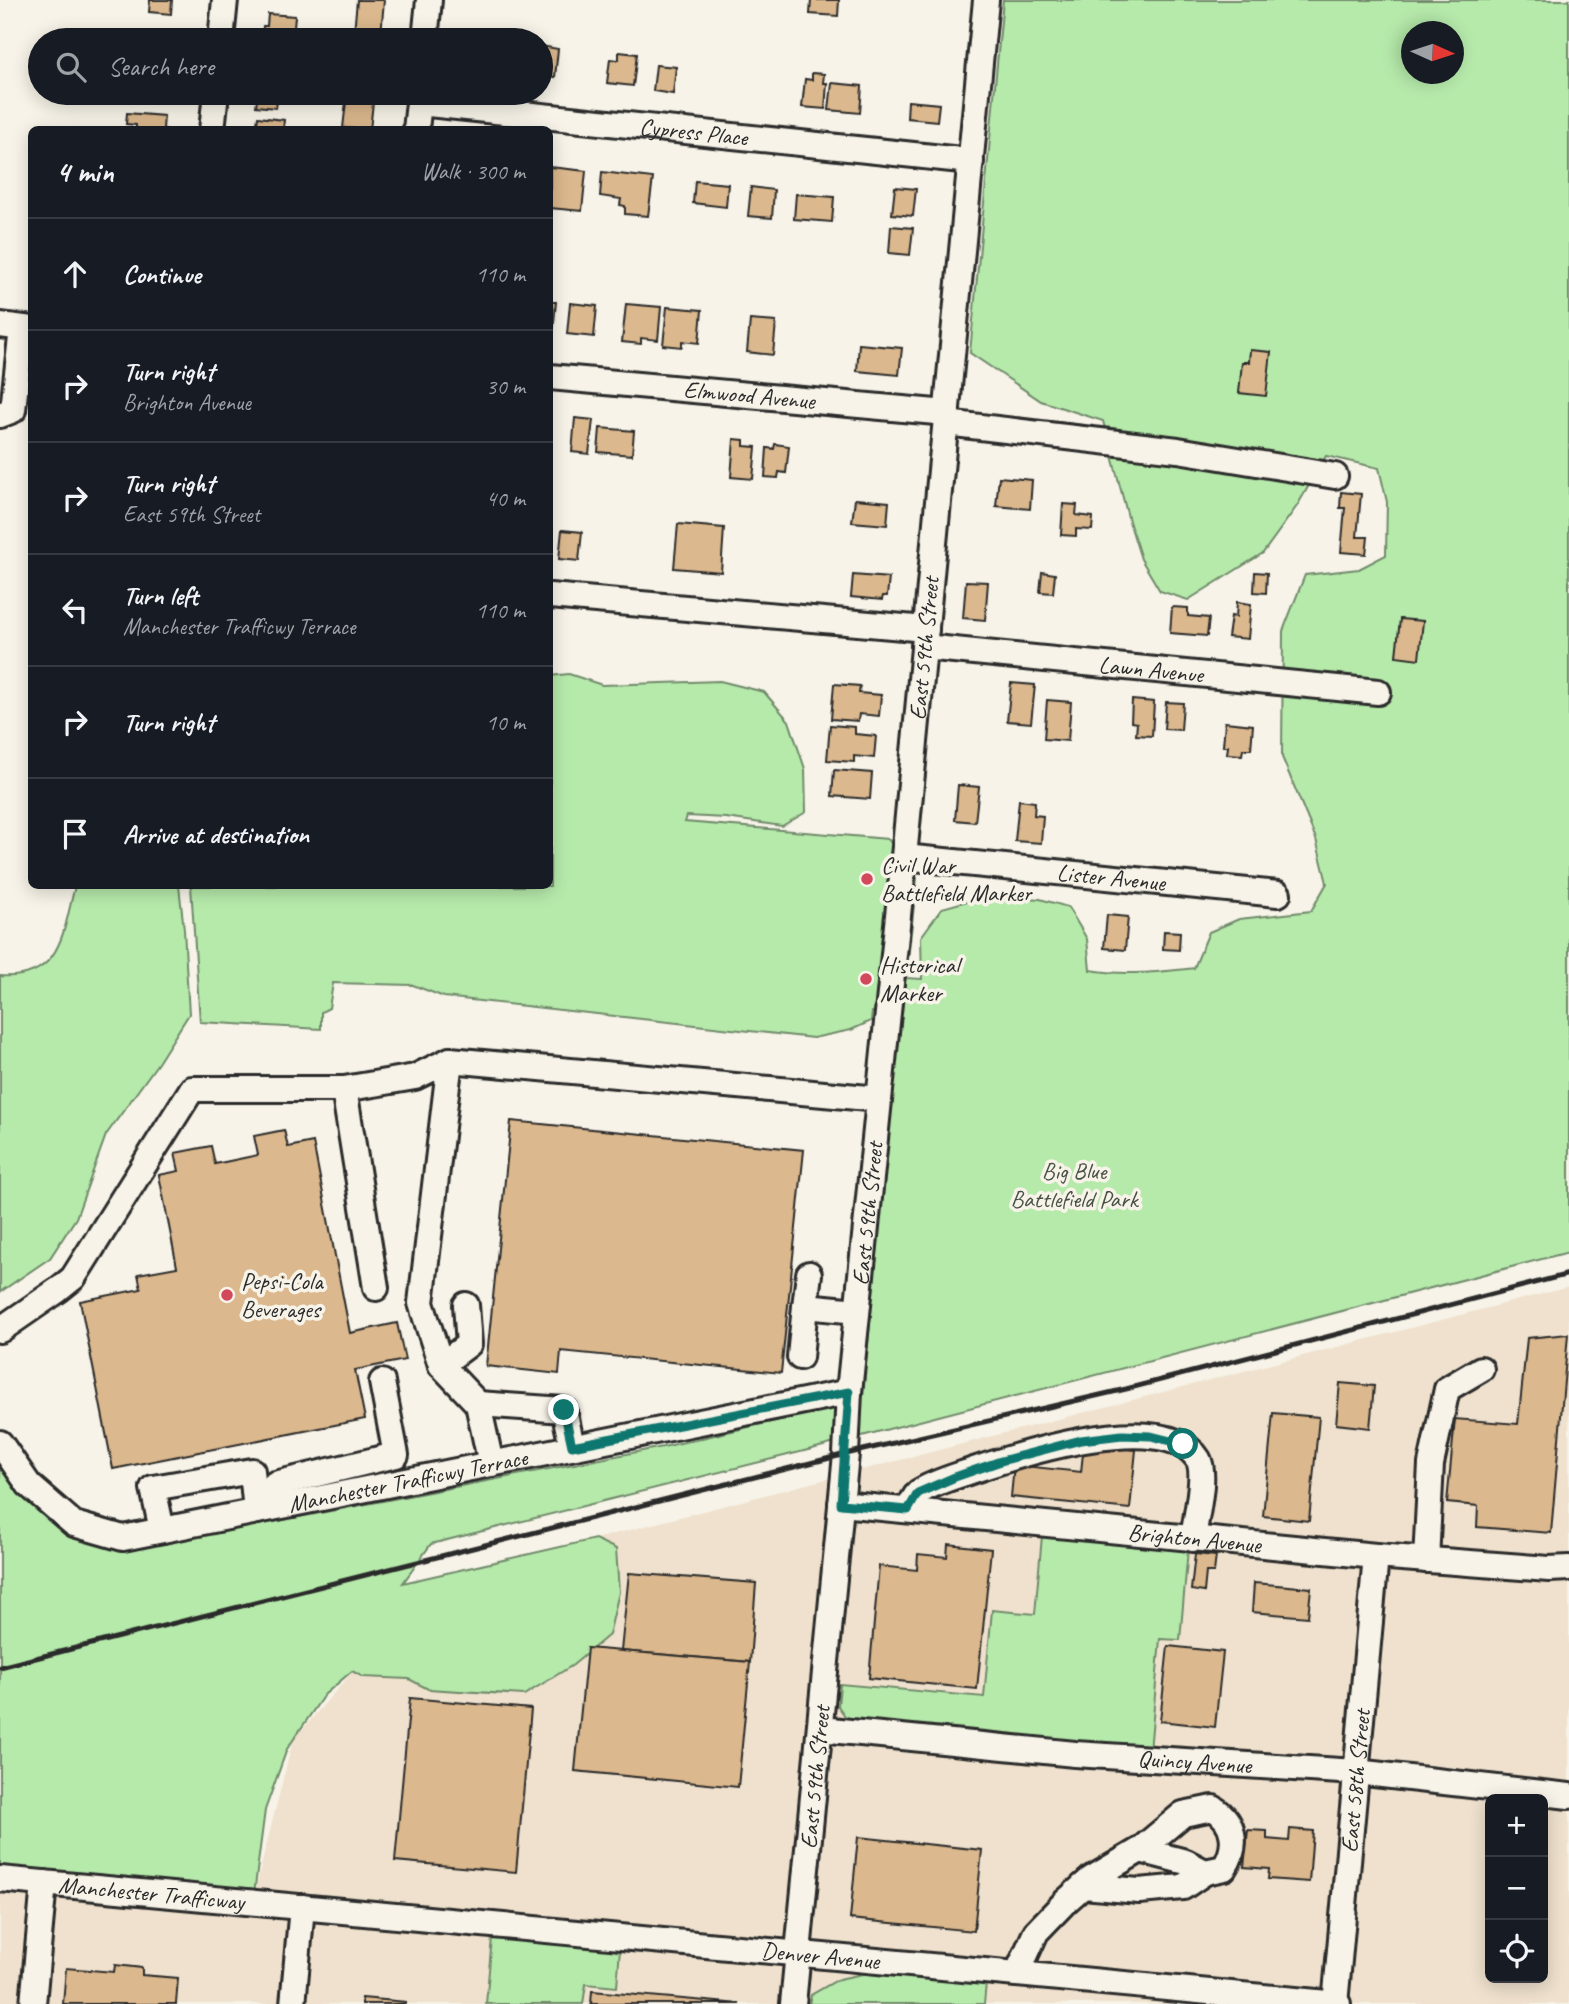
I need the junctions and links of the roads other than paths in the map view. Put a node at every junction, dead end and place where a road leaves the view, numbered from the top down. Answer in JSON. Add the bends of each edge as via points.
{"nodes":[{"id":1,"x":225,"y":0,"type":"edge"},
{"id":2,"x":429,"y":0,"type":"edge"},
{"id":3,"x":986,"y":0,"type":"edge"},
{"id":4,"x":222,"y":28,"type":"edge"},
{"id":5,"x":426,"y":28,"type":"edge"},
{"id":6,"x":215,"y":105,"type":"edge"},
{"id":7,"x":418,"y":105,"type":"edge"},
{"id":8,"x":480,"y":105,"type":"edge"},
{"id":9,"x":212,"y":126,"type":"edge"},
{"id":10,"x":416,"y":126,"type":"edge"},
{"id":11,"x":971,"y":161,"type":"junction"},
{"id":12,"x":18,"y":327,"type":"edge"},
{"id":13,"x":553,"y":377,"type":"edge"},
{"id":14,"x":0,"y":415,"type":"edge"},
{"id":15,"x":946,"y":418,"type":"junction"},
{"id":16,"x":1335,"y":476,"type":"dead end"},
{"id":17,"x":553,"y":596,"type":"edge"},
{"id":18,"x":925,"y":638,"type":"junction"},
{"id":19,"x":1378,"y":692,"type":"dead end"},
{"id":20,"x":904,"y":857,"type":"junction"},
{"id":21,"x":1278,"y":894,"type":"dead end"},
{"id":22,"x":450,"y":1060,"type":"junction"},
{"id":23,"x":344,"y":1089,"type":"junction"},
{"id":24,"x":879,"y":1099,"type":"junction"},
{"id":25,"x":809,"y":1274,"type":"dead end"},
{"id":26,"x":376,"y":1287,"type":"dead end"},
{"id":27,"x":466,"y":1305,"type":"dead end"},
{"id":28,"x":805,"y":1306,"type":"junction"},
{"id":29,"x":857,"y":1311,"type":"junction"},
{"id":30,"x":0,"y":1330,"type":"edge"},
{"id":31,"x":800,"y":1357,"type":"dead end"},
{"id":32,"x":441,"y":1365,"type":"junction"},
{"id":33,"x":1481,"y":1369,"type":"dead end"},
{"id":34,"x":382,"y":1382,"type":"dead end"},
{"id":35,"x":849,"y":1392,"type":"junction"},
{"id":36,"x":478,"y":1404,"type":"junction"},
{"id":37,"x":0,"y":1443,"type":"edge"},
{"id":38,"x":572,"y":1446,"type":"junction"},
{"id":39,"x":491,"y":1464,"type":"junction"},
{"id":40,"x":841,"y":1504,"type":"junction"},
{"id":41,"x":908,"y":1510,"type":"junction"},
{"id":42,"x":256,"y":1511,"type":"junction"},
{"id":43,"x":162,"y":1530,"type":"junction"},
{"id":44,"x":1193,"y":1539,"type":"junction"},
{"id":45,"x":1376,"y":1556,"type":"junction"},
{"id":46,"x":1426,"y":1560,"type":"junction"},
{"id":47,"x":1559,"y":1568,"type":"edge"},
{"id":48,"x":820,"y":1729,"type":"junction"},
{"id":49,"x":1356,"y":1772,"type":"junction"},
{"id":50,"x":1569,"y":1796,"type":"edge"},
{"id":51,"x":1140,"y":1850,"type":"junction"},
{"id":52,"x":1205,"y":1872,"type":"junction"},
{"id":53,"x":0,"y":1879,"type":"edge"},
{"id":54,"x":44,"y":1883,"type":"junction"},
{"id":55,"x":1083,"y":1886,"type":"junction"},
{"id":56,"x":302,"y":1907,"type":"junction"},
{"id":57,"x":798,"y":1953,"type":"junction"},
{"id":58,"x":1017,"y":1974,"type":"junction"},
{"id":59,"x":33,"y":2004,"type":"edge"},
{"id":60,"x":293,"y":2004,"type":"edge"},
{"id":61,"x":793,"y":2004,"type":"edge"},
{"id":62,"x":1336,"y":2004,"type":"edge"}],
"edges":[{"from":1,"to":4,"type":"street"},
{"from":2,"to":5,"type":"street"},
{"from":3,"to":11,"type":"street","name":"East 59th Street"},
{"from":6,"to":9,"type":"street"},
{"from":7,"to":10,"type":"street"},
{"from":8,"to":11,"type":"street","name":"Cypress Place"},
{"from":11,"to":15,"type":"street","name":"East 59th Street"},
{"from":12,"to":14,"type":"street","via":[[13,410]]},
{"from":13,"to":15,"type":"street","name":"Elmwood Avenue"},
{"from":15,"to":16,"type":"street","name":"Elmwood Avenue"},
{"from":15,"to":18,"type":"street","name":"East 59th Street"},
{"from":17,"to":18,"type":"street","name":"Lawn Avenue"},
{"from":18,"to":19,"type":"street","name":"Lawn Avenue"},
{"from":18,"to":20,"type":"street","name":"East 59th Street"},
{"from":20,"to":21,"type":"street","name":"Lister Avenue"},
{"from":20,"to":24,"type":"street","name":"East 59th Street"},
{"from":22,"to":23,"type":"street","via":[[415,1077]]},
{"from":22,"to":24,"type":"street"},
{"from":22,"to":32,"type":"street","via":[[421,1303]]},
{"from":23,"to":26,"type":"street"},
{"from":23,"to":30,"type":"street","via":[[192,1089],[73,1278]]},
{"from":24,"to":29,"type":"street","name":"East 59th Street"},
{"from":25,"to":28,"type":"street"},
{"from":27,"to":32,"type":"street","via":[[468,1344]]},
{"from":28,"to":29,"type":"street"},
{"from":28,"to":31,"type":"street"},
{"from":29,"to":35,"type":"street","name":"East 59th Street"},
{"from":32,"to":36,"type":"street"},
{"from":33,"to":46,"type":"street","via":[[1447,1389],[1431,1464]]},
{"from":34,"to":42,"type":"street","via":[[396,1455],[275,1484]]},
{"from":35,"to":38,"type":"street","name":"Manchester Trafficwy Terrace"},
{"from":35,"to":40,"type":"street","name":"East 59th Street"},
{"from":36,"to":38,"type":"street","via":[[564,1410]]},
{"from":36,"to":39,"type":"street"},
{"from":37,"to":43,"type":"street","name":"Manchester Trafficwy Terrace","via":[[29,1485],[74,1524],[123,1538]]},
{"from":38,"to":39,"type":"street","name":"Manchester Trafficwy Terrace"},
{"from":39,"to":42,"type":"street","name":"Manchester Trafficwy Terrace"},
{"from":40,"to":41,"type":"street","name":"Brighton Avenue"},
{"from":40,"to":48,"type":"street","name":"East 59th Street"},
{"from":41,"to":44,"type":"street","name":"Brighton Avenue"},
{"from":41,"to":44,"type":"street","via":[[918,1493],[1001,1461],[1081,1440],[1151,1436],[1183,1444],[1199,1461]]},
{"from":42,"to":43,"type":"street","name":"Manchester Trafficwy Terrace"},
{"from":42,"to":43,"type":"street","via":[[252,1471],[153,1488]]},
{"from":44,"to":45,"type":"street","name":"Brighton Avenue"},
{"from":45,"to":46,"type":"street","name":"Brighton Avenue"},
{"from":45,"to":49,"type":"street","name":"East 58th Street"},
{"from":46,"to":47,"type":"street","name":"Brighton Avenue"},
{"from":48,"to":49,"type":"street","name":"Quincy Avenue","via":[[1075,1754]]},
{"from":48,"to":57,"type":"street","name":"East 59th Street"},
{"from":49,"to":50,"type":"street","name":"Quincy Avenue"},
{"from":49,"to":62,"type":"street","name":"East 58th Street"},
{"from":51,"to":52,"type":"street"},
{"from":51,"to":52,"type":"street","via":[[1183,1814],[1213,1808],[1225,1816],[1233,1831],[1230,1858],[1223,1868]]},
{"from":51,"to":55,"type":"street"},
{"from":52,"to":55,"type":"street","via":[[1183,1887],[1139,1891]]},
{"from":53,"to":54,"type":"street","name":"Manchester Trafficway"},
{"from":54,"to":56,"type":"street","name":"Manchester Trafficway"},
{"from":54,"to":59,"type":"street"},
{"from":55,"to":58,"type":"street","via":[[1036,1932]]},
{"from":56,"to":57,"type":"street","name":"Denver Avenue"},
{"from":56,"to":60,"type":"street"},
{"from":57,"to":58,"type":"street","name":"Denver Avenue"},
{"from":57,"to":61,"type":"street","name":"East 59th Street"},
{"from":58,"to":62,"type":"street","name":"Denver Avenue"}]}
